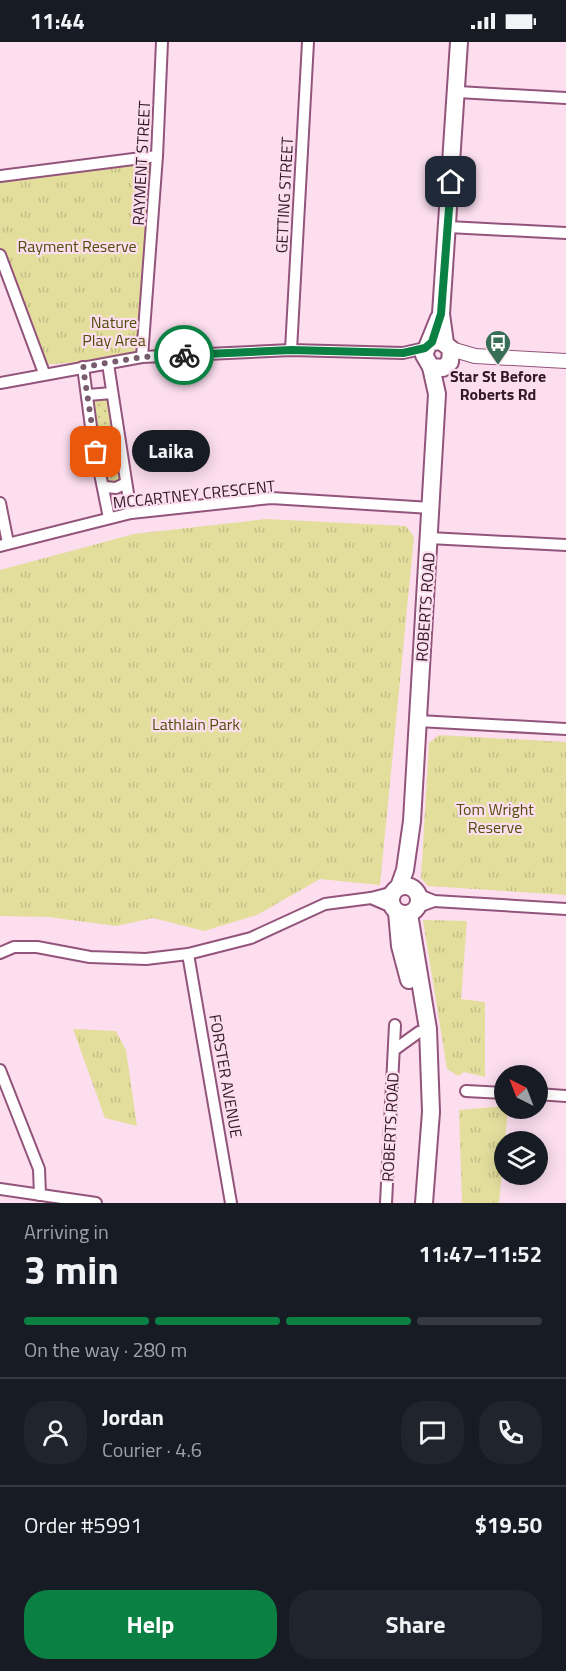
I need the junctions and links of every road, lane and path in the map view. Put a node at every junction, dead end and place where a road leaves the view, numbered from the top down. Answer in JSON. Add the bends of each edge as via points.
{"nodes":[{"id":1,"x":162,"y":42,"type":"edge"},
{"id":2,"x":308,"y":42,"type":"edge"},
{"id":3,"x":459,"y":42,"type":"edge"},
{"id":4,"x":458,"y":92,"type":"junction"},
{"id":5,"x":566,"y":98,"type":"edge"},
{"id":6,"x":157,"y":156,"type":"junction"},
{"id":7,"x":0,"y":176,"type":"edge"},
{"id":8,"x":448,"y":227,"type":"junction"},
{"id":9,"x":566,"y":233,"type":"edge"},
{"id":10,"x":0,"y":255,"type":"edge"},
{"id":11,"x":291,"y":350,"type":"junction"},
{"id":12,"x":438,"y":355,"type":"junction"},
{"id":13,"x":142,"y":357,"type":"junction"},
{"id":14,"x":566,"y":361,"type":"edge"},
{"id":15,"x":108,"y":364,"type":"junction"},
{"id":16,"x":83,"y":367,"type":"junction"},
{"id":17,"x":44,"y":373,"type":"junction"},
{"id":18,"x":0,"y":383,"type":"edge"},
{"id":19,"x":112,"y":393,"type":"junction"},
{"id":20,"x":88,"y":395,"type":"junction"},
{"id":21,"x":126,"y":483,"type":"junction"},
{"id":22,"x":105,"y":487,"type":"junction"},
{"id":23,"x":0,"y":503,"type":"edge"},
{"id":24,"x":431,"y":508,"type":"junction"},
{"id":25,"x":131,"y":513,"type":"junction"},
{"id":26,"x":109,"y":518,"type":"junction"},
{"id":27,"x":429,"y":538,"type":"junction"},
{"id":28,"x":4,"y":545,"type":"edge"},
{"id":29,"x":566,"y":545,"type":"edge"},
{"id":30,"x":418,"y":721,"type":"junction"},
{"id":31,"x":566,"y":729,"type":"edge"},
{"id":32,"x":371,"y":898,"type":"junction"},
{"id":33,"x":406,"y":901,"type":"junction"},
{"id":34,"x":566,"y":909,"type":"edge"},
{"id":35,"x":0,"y":952,"type":"edge"},
{"id":36,"x":188,"y":954,"type":"junction"},
{"id":37,"x":395,"y":1025,"type":"dead end"},
{"id":38,"x":419,"y":1032,"type":"junction"},
{"id":39,"x":394,"y":1050,"type":"junction"},
{"id":40,"x":427,"y":1057,"type":"junction"},
{"id":41,"x":0,"y":1070,"type":"edge"},
{"id":42,"x":466,"y":1091,"type":"dead end"},
{"id":43,"x":494,"y":1092,"type":"edge"},
{"id":44,"x":548,"y":1095,"type":"edge"},
{"id":45,"x":566,"y":1096,"type":"edge"},
{"id":46,"x":0,"y":1189,"type":"edge"},
{"id":47,"x":40,"y":1196,"type":"junction"},
{"id":48,"x":96,"y":1203,"type":"edge"},
{"id":49,"x":231,"y":1203,"type":"edge"},
{"id":50,"x":386,"y":1203,"type":"edge"},
{"id":51,"x":424,"y":1203,"type":"edge"}],
"edges":[{"from":1,"to":6,"type":"street","name":"RAYMENT STREET"},
{"from":2,"to":11,"type":"street","name":"GETTING STREET"},
{"from":3,"to":4,"type":"main road","name":"ROBERTS ROAD"},
{"from":4,"to":5,"type":"street"},
{"from":4,"to":8,"type":"main road","name":"ROBERTS ROAD"},
{"from":6,"to":7,"type":"street"},
{"from":6,"to":13,"type":"street","name":"RAYMENT STREET"},
{"from":8,"to":9,"type":"street"},
{"from":8,"to":12,"type":"main road","name":"ROBERTS ROAD"},
{"from":10,"to":17,"type":"street"},
{"from":11,"to":12,"type":"street"},
{"from":11,"to":13,"type":"street"},
{"from":12,"to":14,"type":"street"},
{"from":12,"to":24,"type":"main road","name":"ROBERTS ROAD"},
{"from":13,"to":15,"type":"street"},
{"from":15,"to":16,"type":"street"},
{"from":15,"to":19,"type":"street"},
{"from":16,"to":17,"type":"street"},
{"from":16,"to":20,"type":"street"},
{"from":17,"to":18,"type":"street"},
{"from":19,"to":20,"type":"street"},
{"from":19,"to":21,"type":"street"},
{"from":20,"to":22,"type":"street","via":[[92,434]]},
{"from":21,"to":22,"type":"street","via":[[116,488]]},
{"from":21,"to":25,"type":"street"},
{"from":22,"to":26,"type":"street"},
{"from":23,"to":28,"type":"street"},
{"from":24,"to":25,"type":"street","name":"MCCARTNEY CRESCENT","via":[[271,498]]},
{"from":24,"to":27,"type":"main road","name":"ROBERTS ROAD"},
{"from":25,"to":26,"type":"street","name":"MCCARTNEY CRESCENT"},
{"from":26,"to":28,"type":"street","name":"MCCARTNEY CRESCENT"},
{"from":27,"to":29,"type":"street"},
{"from":27,"to":30,"type":"main road","name":"ROBERTS ROAD"},
{"from":30,"to":31,"type":"street"},
{"from":30,"to":33,"type":"main road","name":"ROBERTS ROAD","via":[[405,870]]},
{"from":32,"to":33,"type":"street"},
{"from":32,"to":33,"type":"street"},
{"from":32,"to":36,"type":"street","via":[[325,904],[251,938]]},
{"from":33,"to":34,"type":"street"},
{"from":33,"to":38,"type":"main road","name":"ROBERTS ROAD","via":[[400,946]]},
{"from":33,"to":40,"type":"main road","name":"ROBERTS ROAD","via":[[428,1029]]},
{"from":35,"to":36,"type":"street","via":[[14,947],[36,947],[90,957],[146,959]]},
{"from":36,"to":49,"type":"street","name":"FORSTER AVENUE"},
{"from":37,"to":39,"type":"street","name":"ROBERTS ROAD"},
{"from":38,"to":39,"type":"street","name":"ROBERTS ROAD"},
{"from":38,"to":40,"type":"main road","name":"ROBERTS ROAD"},
{"from":39,"to":50,"type":"street","name":"ROBERTS ROAD"},
{"from":40,"to":51,"type":"main road","name":"ROBERTS ROAD","via":[[431,1112]]},
{"from":41,"to":47,"type":"street","via":[[39,1169]]},
{"from":42,"to":43,"type":"street"},
{"from":44,"to":45,"type":"street"},
{"from":46,"to":47,"type":"street"},
{"from":47,"to":48,"type":"street"}]}
